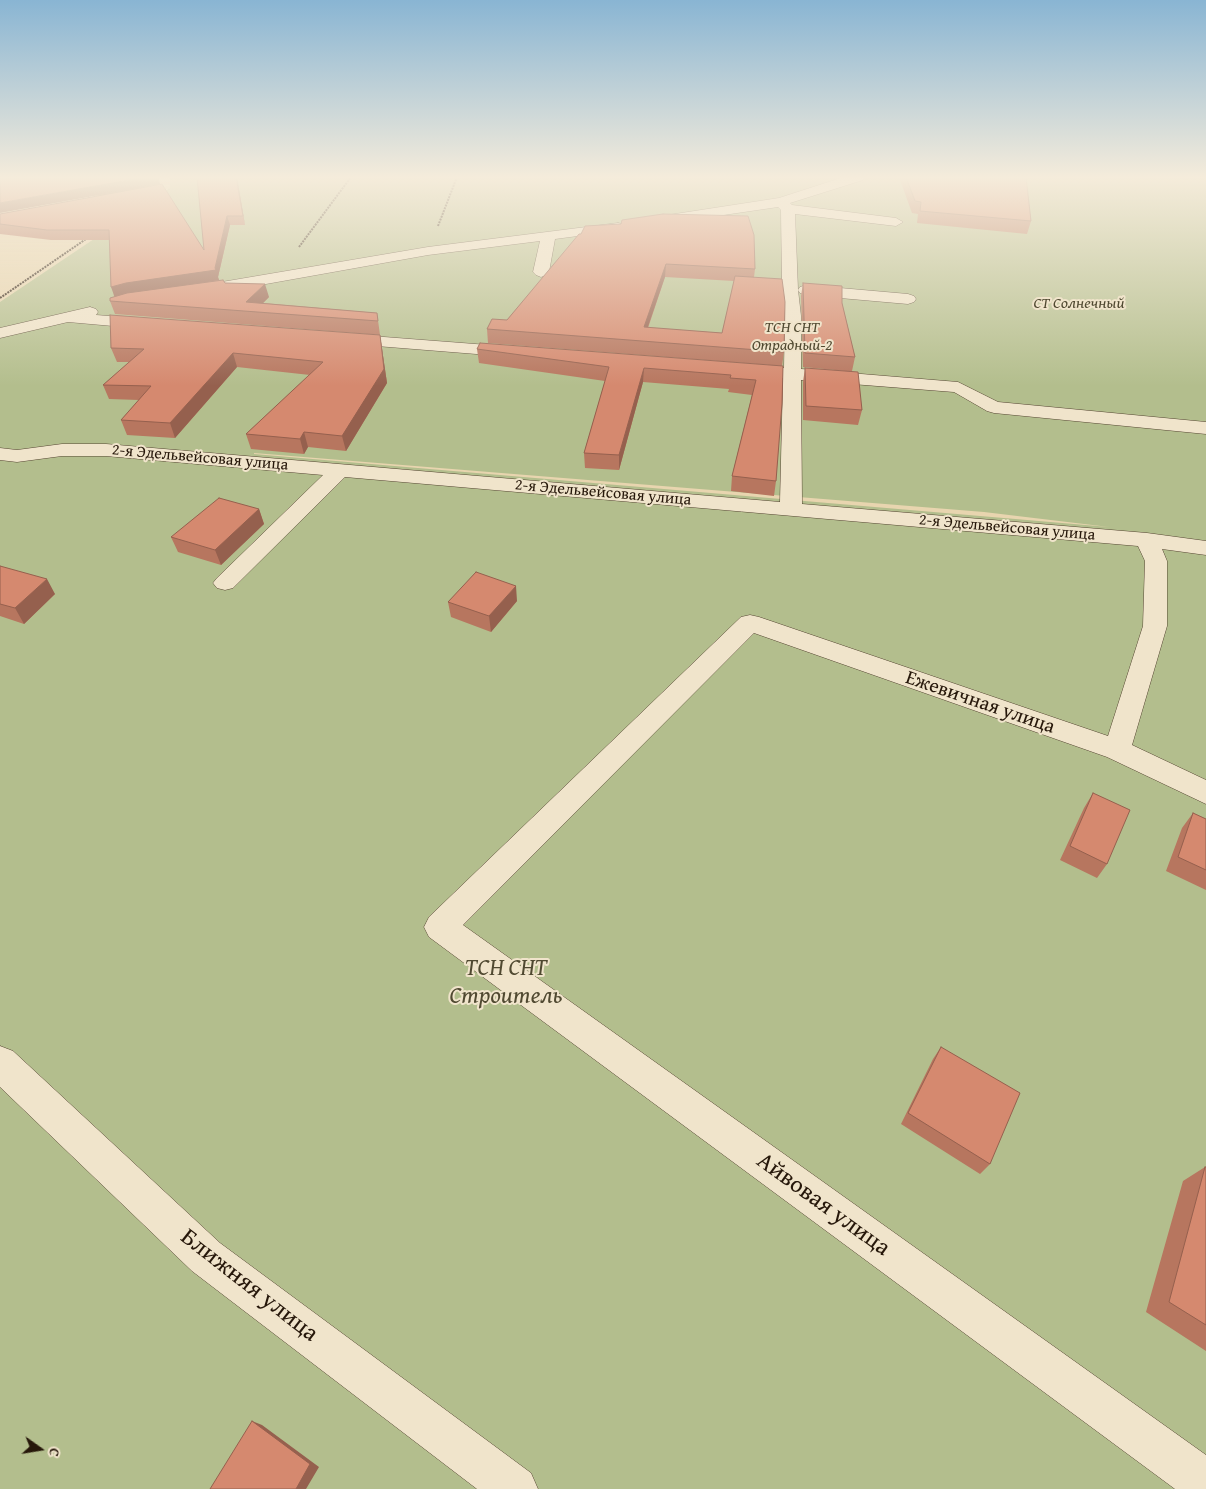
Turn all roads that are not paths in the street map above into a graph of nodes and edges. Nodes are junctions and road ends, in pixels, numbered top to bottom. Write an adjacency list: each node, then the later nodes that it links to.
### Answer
1 (469, 246): 6 (street)
2 (546, 246): 4 (street)
3 (787, 246): 5 (street)
4 (541, 272)
5 (790, 288): 7 (street); 15 (street)
6 (199, 290)
7 (908, 298)
8 (114, 305): 9 (street)
9 (72, 318): 10 (street); 11 (street)
10 (160, 325)
11 (0, 333)
12 (328, 338): 13 (street)
13 (526, 353)
14 (733, 370): 15 (street)
15 (792, 374): 16 (street); 19 (street)
16 (1206, 428)
17 (0, 454): 18 (street, 2-я Эдельвейсовая улица)
18 (340, 470): 19 (street, 2-я Эдельвейсовая улица); 22 (street)
19 (791, 509): 20 (street, 2-я Эдельвейсовая улица)
20 (1147, 540): 21 (street, 2-я Эдельвейсовая улица); 23 (street)
21 (1206, 548)
22 (225, 583)
23 (1117, 750): 24 (street, Ежевичная улица); 25 (street, Ежевичная улица)
24 (1206, 793)
25 (440, 927): 27 (street, Айвовая улица)
26 (0, 1063): 28 (street, Ближняя улица)
27 (1206, 1483)
28 (515, 1489)

